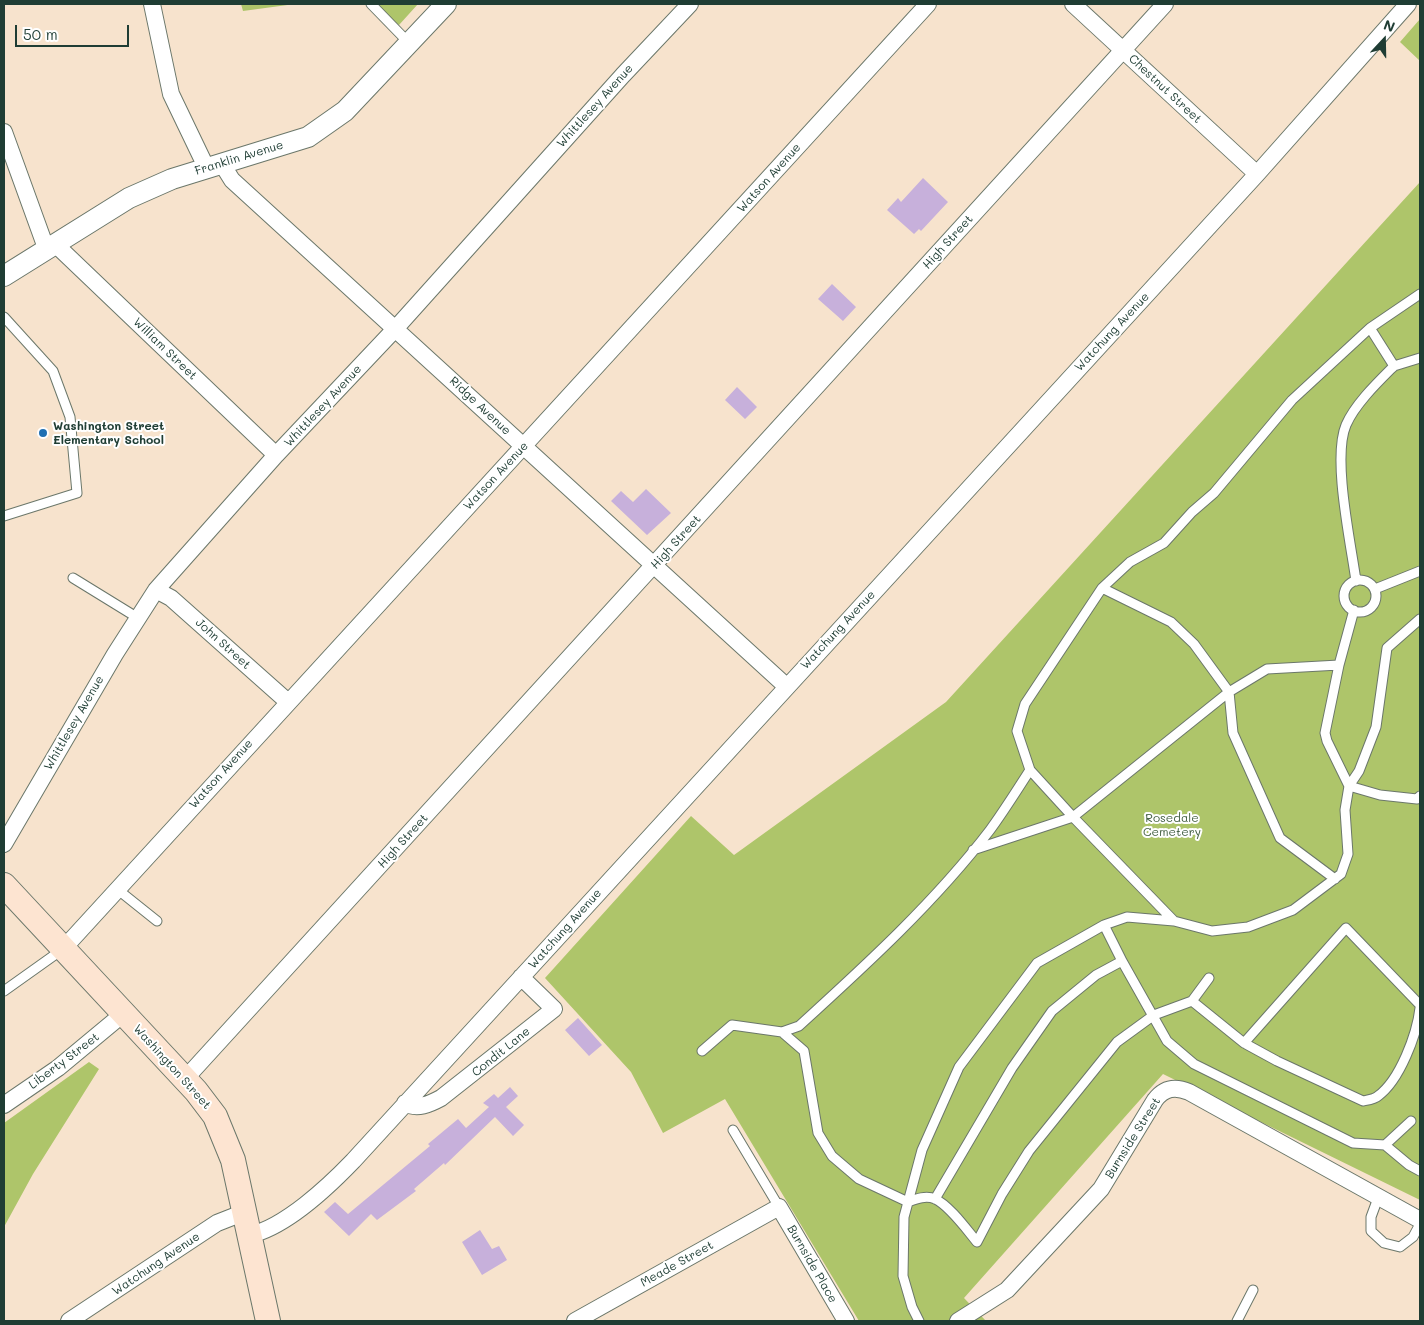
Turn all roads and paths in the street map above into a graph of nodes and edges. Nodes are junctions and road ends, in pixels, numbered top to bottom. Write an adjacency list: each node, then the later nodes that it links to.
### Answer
1 (152, 4): 12 (street, Ridge Avenue)
2 (370, 4): 9 (lane)
3 (446, 4): 9 (street, Franklin Avenue)
4 (690, 4): 18 (street, Whittlesey Avenue)
5 (928, 4): 22 (street, Watson Avenue)
6 (1073, 4): 10 (street, Chestnut Street)
7 (1165, 4): 10 (street, High Street)
8 (1408, 4): 13 (street, Watchung Avenue)
9 (409, 43): 12 (street, Franklin Avenue)
10 (1122, 49): 13 (street, Chestnut Street); 25 (street, High Street)
11 (4, 132): 14 (street, William Street)
12 (214, 166): 14 (street, Franklin Avenue); 18 (street, Ridge Avenue)
13 (1257, 174): 36 (street, Watchung Avenue)
14 (50, 245): 15 (street, Franklin Avenue); 23 (street, William Street)
15 (4, 276)
16 (1420, 294): 19 (lane)
17 (4, 317): 24 (lane)
18 (396, 328): 22 (street, Ridge Avenue); 23 (street, Whittlesey Avenue)
19 (1370, 328): 21 (lane); 29 (lane)
20 (1420, 358): 21 (lane)
21 (1394, 366): 28 (lane)
22 (524, 445): 25 (street, Ridge Avenue); 38 (street, Watson Avenue)
23 (276, 455): 31 (street, Whittlesey Avenue)
24 (4, 516)
25 (654, 567): 36 (street, Ridge Avenue); 63 (street, High Street)
26 (1420, 571): 30 (lane)
27 (73, 578): 33 (lane)
28 (1356, 581): 30 (lane); 32 (lane)
29 (1102, 588): 37 (lane); 39 (lane)
30 (1375, 589): 32 (lane)
31 (156, 590): 33 (street, Whittlesey Avenue); 38 (street, John Street)
32 (1354, 610): 35 (lane)
33 (138, 618): 43 (street, Whittlesey Avenue)
34 (1420, 619): 40 (lane)
35 (1339, 665): 37 (lane); 40 (lane)
36 (786, 686): 53 (street, Watchung Avenue)
37 (1230, 692): 42 (lane); 45 (lane)
38 (288, 702): 47 (street, Watson Avenue)
39 (1030, 770): 42 (lane); 44 (lane)
40 (1348, 786): 41 (lane); 45 (lane)
41 (1420, 796)
42 (1073, 817): 44 (lane); 49 (lane)
43 (4, 844)
44 (973, 850): 60 (lane)
45 (1336, 879): 49 (lane)
46 (4, 885): 51 (main road, Washington Street)
47 (117, 889): 48 (lane); 51 (street, Watson Avenue)
48 (157, 921)
49 (1174, 921): 50 (lane)
50 (1104, 925): 52 (lane); 72 (lane)
51 (63, 949): 55 (lane); 58 (main road, Washington Street)
52 (1122, 961): 59 (lane); 71 (lane)
53 (521, 978): 64 (street, Watchung Avenue); 64 (street, Condit Lane)
54 (1209, 978): 56 (lane)
55 (4, 991)
56 (1192, 1001): 59 (lane); 61 (lane)
57 (1420, 1007): 61 (lane); 61 (lane)
58 (123, 1014): 63 (main road, Washington Street); 65 (street, Liberty Street)
59 (1154, 1015): 68 (lane); 71 (lane)
60 (782, 1032): 62 (lane); 72 (lane)
61 (1244, 1042)
62 (702, 1051)
63 (185, 1079): 74 (main road, Washington Street)
64 (405, 1103): 77 (street, Watchung Avenue)
65 (4, 1105)
66 (1411, 1121): 68 (lane)
67 (733, 1130): 73 (lane)
68 (1385, 1145): 69 (lane)
69 (1420, 1171)
70 (1378, 1198): 75 (street, Burnside Street); 76 (lane); 84 (street, Burnside Street)
71 (935, 1199): 72 (lane)
72 (908, 1202): 83 (lane)
73 (779, 1207): 81 (street, Meade Street); 82 (street, Burnside Place)
74 (245, 1212): 77 (main road, Washington Street); 79 (street, Watchung Avenue)
75 (1420, 1220)
76 (1420, 1224)
77 (250, 1235): 80 (main road, Washington Street)
78 (1252, 1290): 85 (lane)
79 (69, 1321)
80 (268, 1321)
81 (575, 1321)
82 (846, 1321)
83 (919, 1321)
84 (958, 1321)
85 (1237, 1321)

